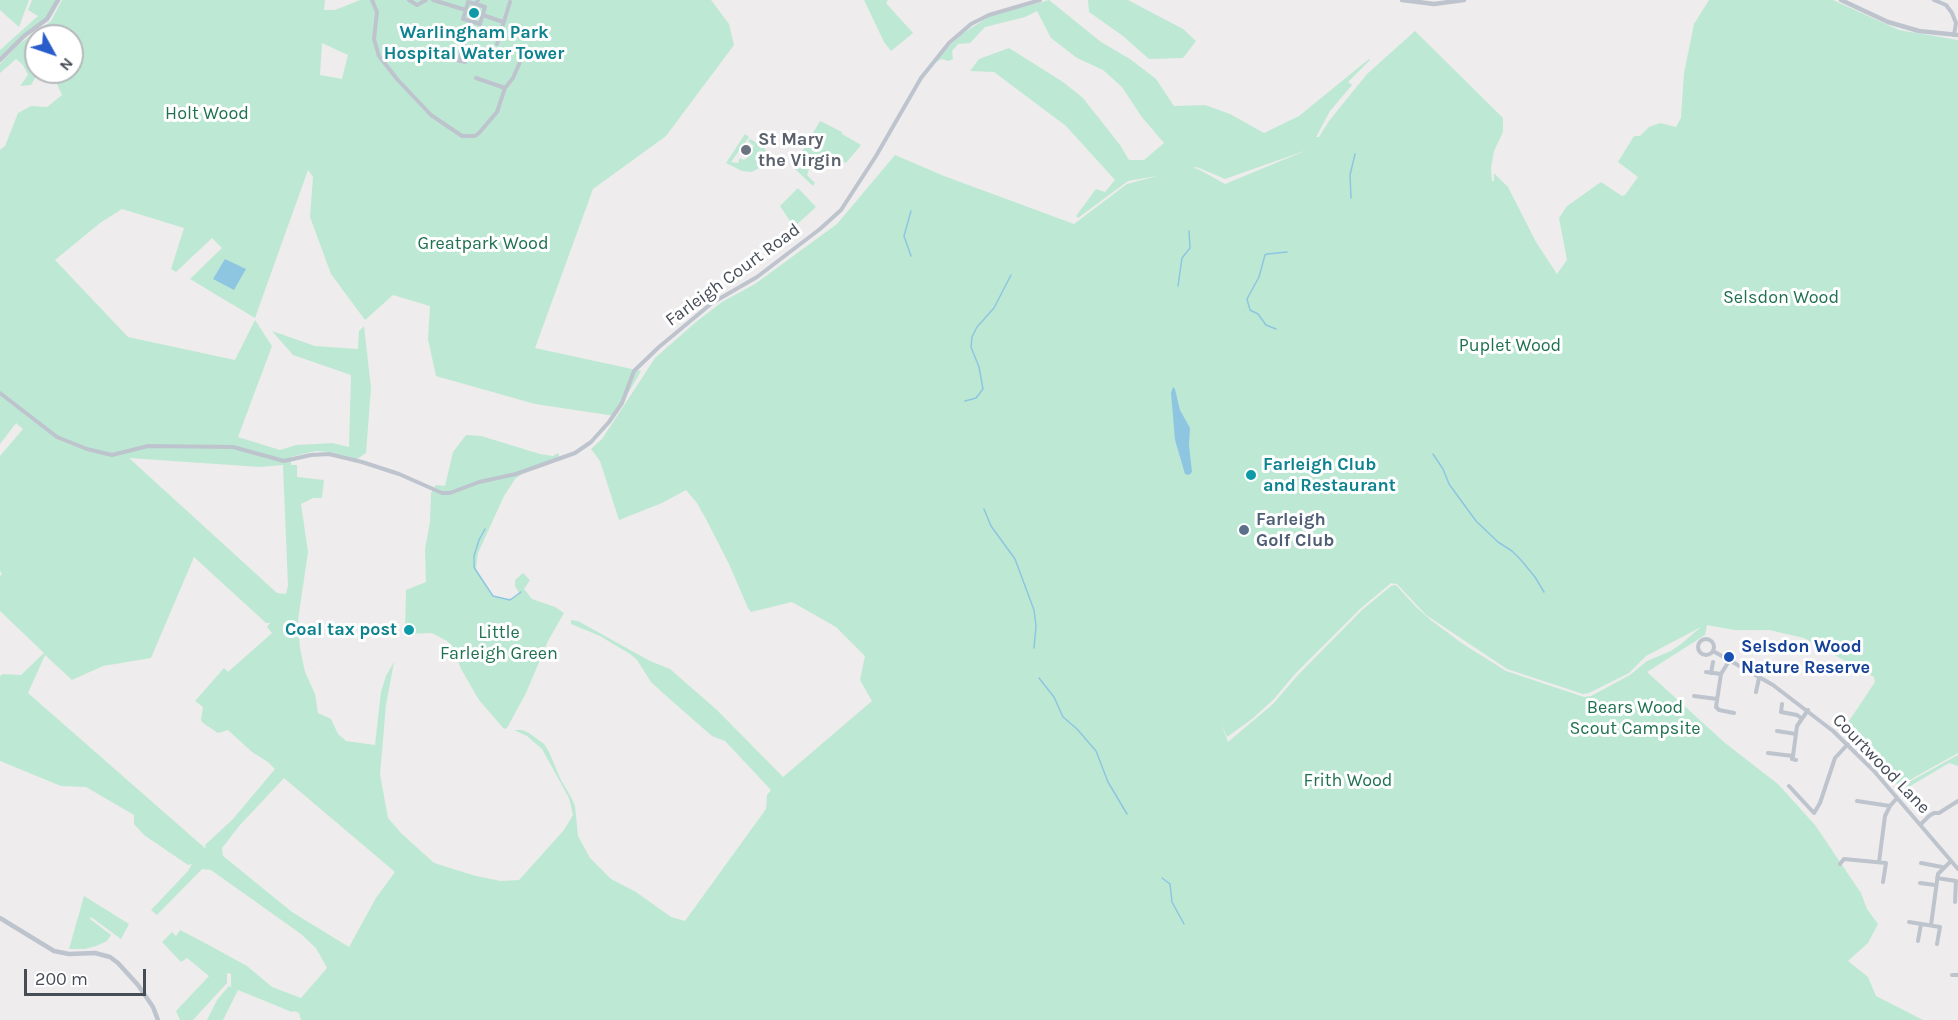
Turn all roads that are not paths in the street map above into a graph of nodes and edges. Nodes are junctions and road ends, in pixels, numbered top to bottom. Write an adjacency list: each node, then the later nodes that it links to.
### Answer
1 (58, 0): 20 (street)
2 (372, 0): 25 (street)
3 (409, 0): 4 (street)
4 (426, 0)
5 (433, 0): 13 (street)
6 (1041, 0): 26 (street, Farleigh Court Road)
7 (1402, 0): 8 (street)
8 (1464, 0)
9 (1841, 0): 17 (street)
10 (1934, 0): 17 (street)
11 (477, 2): 13 (street); 14 (street)
12 (510, 2): 16 (street)
13 (466, 10): 15 (street)
14 (483, 15): 15 (street); 16 (street)
15 (471, 21): 21 (street)
16 (504, 22): 18 (street)
17 (1956, 35)
18 (497, 44)
19 (453, 59): 21 (street)
20 (0, 60)
21 (459, 60): 22 (street)
22 (465, 62)
23 (520, 62): 25 (street)
24 (476, 78): 25 (street)
25 (505, 88)
26 (0, 393)
27 (1713, 651): 27 (street, Courtwood Lane); 28 (street, Courtwood Lane)
28 (1729, 661): 30 (street); 31 (street, Courtwood Lane)
29 (1713, 662): 30 (street)
30 (1721, 674): 34 (street)
31 (1759, 677): 32 (street); 36 (street, Courtwood Lane)
32 (1756, 692)
33 (1694, 696): 34 (street)
34 (1717, 699): 37 (street)
35 (1782, 704): 38 (street)
36 (1808, 710): 38 (street); 41 (street, Courtwood Lane)
37 (1734, 713)
38 (1801, 718): 40 (street)
39 (1777, 730): 40 (street)
40 (1796, 736): 42 (street); 43 (street)
41 (1848, 744): 44 (street); 47 (street, Courtwood Lane)
42 (1802, 746)
43 (1768, 753)
44 (1828, 779): 45 (street); 46 (street)
45 (1834, 785)
46 (1790, 786)
47 (1897, 798): 50 (street); 51 (street, Courtwood Lane)
48 (1857, 801): 50 (street)
49 (1958, 801): 51 (street)
50 (1890, 806): 53 (street)
51 (1921, 824): 52 (street, Courtwood Lane)
52 (1951, 861): 56 (street); 57 (street, Courtwood Lane)
53 (1879, 862): 55 (street); 59 (street)
54 (1921, 863): 56 (street)
55 (1840, 864)
56 (1942, 867): 58 (street)
57 (1958, 869)
58 (1937, 878): 61 (street); 62 (street)
59 (1884, 882)
60 (1920, 883): 61 (street)
61 (1935, 885): 66 (street)
62 (1955, 902)
63 (0, 918): 71 (street)
64 (1909, 922): 65 (street)
65 (1921, 924): 66 (street); 67 (street)
66 (1931, 925): 68 (street)
67 (1918, 941)
68 (1937, 944)
69 (1952, 975): 70 (street)
70 (1958, 975)
71 (158, 1020)

